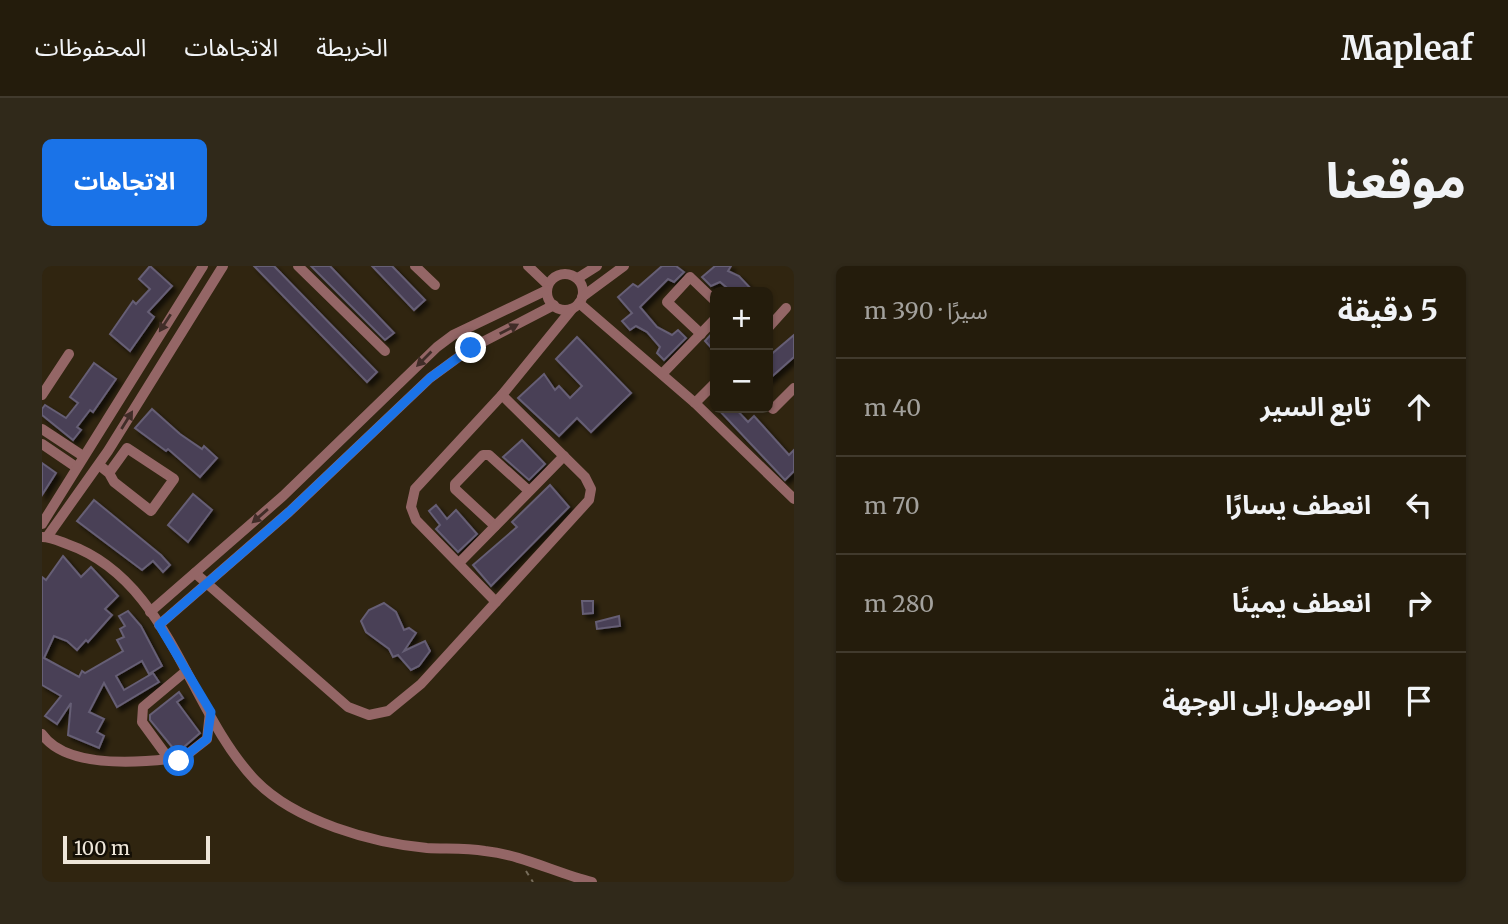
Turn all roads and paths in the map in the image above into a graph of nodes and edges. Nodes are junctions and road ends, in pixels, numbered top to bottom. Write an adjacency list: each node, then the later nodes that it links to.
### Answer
1 (203, 266): 33 (street, one-way to 33)
2 (223, 266): 32 (street, one-way to 2)
3 (299, 266): 21 (street)
4 (415, 266): 12 (street)
5 (528, 266): 13 (street)
6 (548, 266): 11 (street)
7 (597, 266): 10 (street)
8 (624, 266): 15 (street)
9 (692, 271): 14 (street); 20 (street)
10 (574, 273): 11 (street); 15 (street)
11 (558, 275): 13 (street)
12 (435, 285)
13 (548, 287): 16 (street); 45 (street, one-way to 45)
14 (710, 294)
15 (578, 303): 16 (street); 23 (street); 26 (street)
16 (554, 305): 46 (street, one-way to 16)
17 (786, 309): 18 (street)
18 (773, 323)
19 (710, 324): 20 (street)
20 (701, 334): 23 (street)
21 (385, 351)
22 (69, 354): 27 (street)
23 (662, 374): 28 (street)
24 (710, 388): 28 (street)
25 (794, 388): 29 (street)
26 (502, 395): 34 (street); 44 (street)
27 (42, 396)
28 (695, 403): 40 (street)
29 (773, 409)
30 (42, 429): 33 (street)
31 (42, 444): 37 (street)
32 (108, 451): 35 (street); 36 (street)
33 (83, 456): 37 (street)
34 (564, 456): 39 (street); 47 (street)
35 (120, 458): 38 (street); 38 (street)
36 (99, 465): 38 (street); 43 (street)
37 (76, 467): 41 (street)
38 (109, 472)
39 (529, 491): 42 (street); 42 (street)
40 (792, 494)
41 (42, 524)
42 (495, 526): 44 (street)
43 (44, 537): 48 (street)
44 (459, 563): 47 (street)
45 (195, 573): 46 (street); 48 (street)
46 (207, 583): 47 (street); 49 (street)
47 (496, 602)
48 (150, 612): 49 (street)
49 (159, 625): 50 (street)
50 (186, 671): 51 (street); 53 (street)
51 (211, 712): 53 (street); 54 (street)
52 (42, 734): 53 (street)
53 (169, 759)
54 (592, 882)

